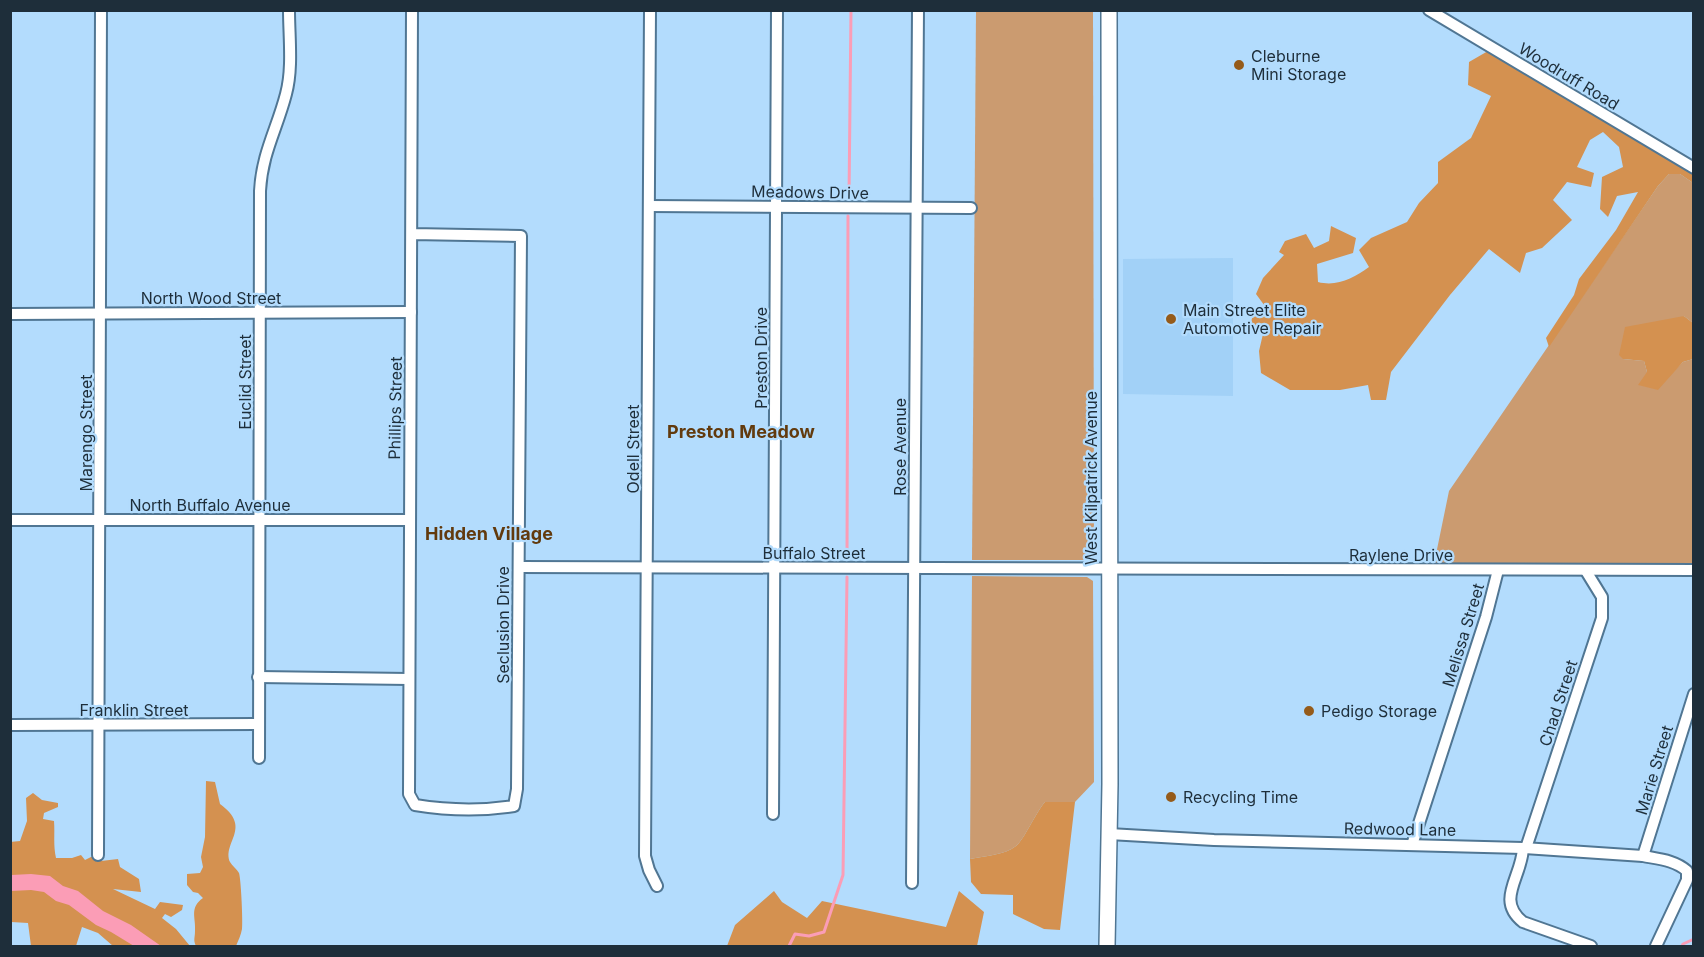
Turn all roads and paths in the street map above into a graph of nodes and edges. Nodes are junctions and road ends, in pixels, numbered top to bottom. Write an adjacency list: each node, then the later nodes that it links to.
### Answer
1 (101, 10): 17 (street, Marengo Street)
2 (289, 10): 18 (street, Euclid Street)
3 (412, 10): 14 (street, Phillips Street)
4 (650, 10): 10 (street, Odell Street)
5 (777, 10): 11 (street, Preston Drive)
6 (918, 10): 12 (street, Rose Avenue)
7 (1109, 10): 27 (main road, West Kilpatrick Avenue)
8 (1429, 10): 9 (street, Woodruff Road)
9 (1694, 168)
10 (649, 206): 11 (street, Meadows Drive); 23 (street, Odell Street)
11 (777, 207): 12 (street, Meadows Drive); 25 (street, Preston Drive)
12 (917, 208): 13 (street, Meadows Drive); 26 (street, Rose Avenue)
13 (971, 208)
14 (412, 234): 15 (street, Phillips Street); 24 (street, Seclusion Drive)
15 (411, 312): 18 (street, North Wood Street); 22 (street, Phillips Street)
16 (10, 314): 17 (street, North Wood Street)
17 (101, 314): 18 (street, North Wood Street); 20 (street, Marengo Street)
18 (260, 314): 21 (street, Euclid Street)
19 (10, 520): 20 (street, North Buffalo Avenue)
20 (101, 520): 21 (street, North Buffalo Avenue); 36 (street, Marengo Street)
21 (260, 520): 22 (street, North Buffalo Avenue); 31 (street, Euclid Street)
22 (409, 520): 32 (street, Phillips Street)
23 (647, 566): 24 (street, Buffalo Street); 25 (street, Buffalo Street); 46 (street, Odell Street)
24 (519, 567): 38 (street, Seclusion Drive)
25 (775, 567): 26 (street, Buffalo Street); 39 (street, Preston Drive)
26 (914, 568): 27 (street, Buffalo Street); 45 (street, Rose Avenue)
27 (1109, 569): 28 (street, Raylene Drive); 40 (main road, West Kilpatrick Avenue)
28 (1498, 570): 30 (street, Raylene Drive); 41 (street, Melissa Street)
29 (1694, 570): 30 (street, Raylene Drive)
30 (1586, 571): 42 (street, Chad Street)
31 (258, 677): 32 (street); 34 (street, Euclid Street)
32 (409, 679): 38 (street, Phillips Street)
33 (1694, 694): 44 (street, Marie Street)
34 (257, 724): 36 (street, Franklin Street); 37 (street, Euclid Street)
35 (10, 725): 36 (street, Franklin Street)
36 (98, 726): 43 (street, Marengo Street)
37 (259, 758)
38 (415, 805)
39 (773, 814)
40 (1109, 834): 41 (street, Redwood Lane); 47 (main road, West Kilpatrick Avenue)
41 (1412, 845): 42 (street, Redwood Lane)
42 (1525, 848): 44 (street, Redwood Lane); 48 (street, Chad Street)
43 (98, 855)
44 (1643, 855): 49 (street, Redwood Lane)
45 (912, 883)
46 (657, 886)
47 (1107, 946)
48 (1591, 946)
49 (1656, 946)

